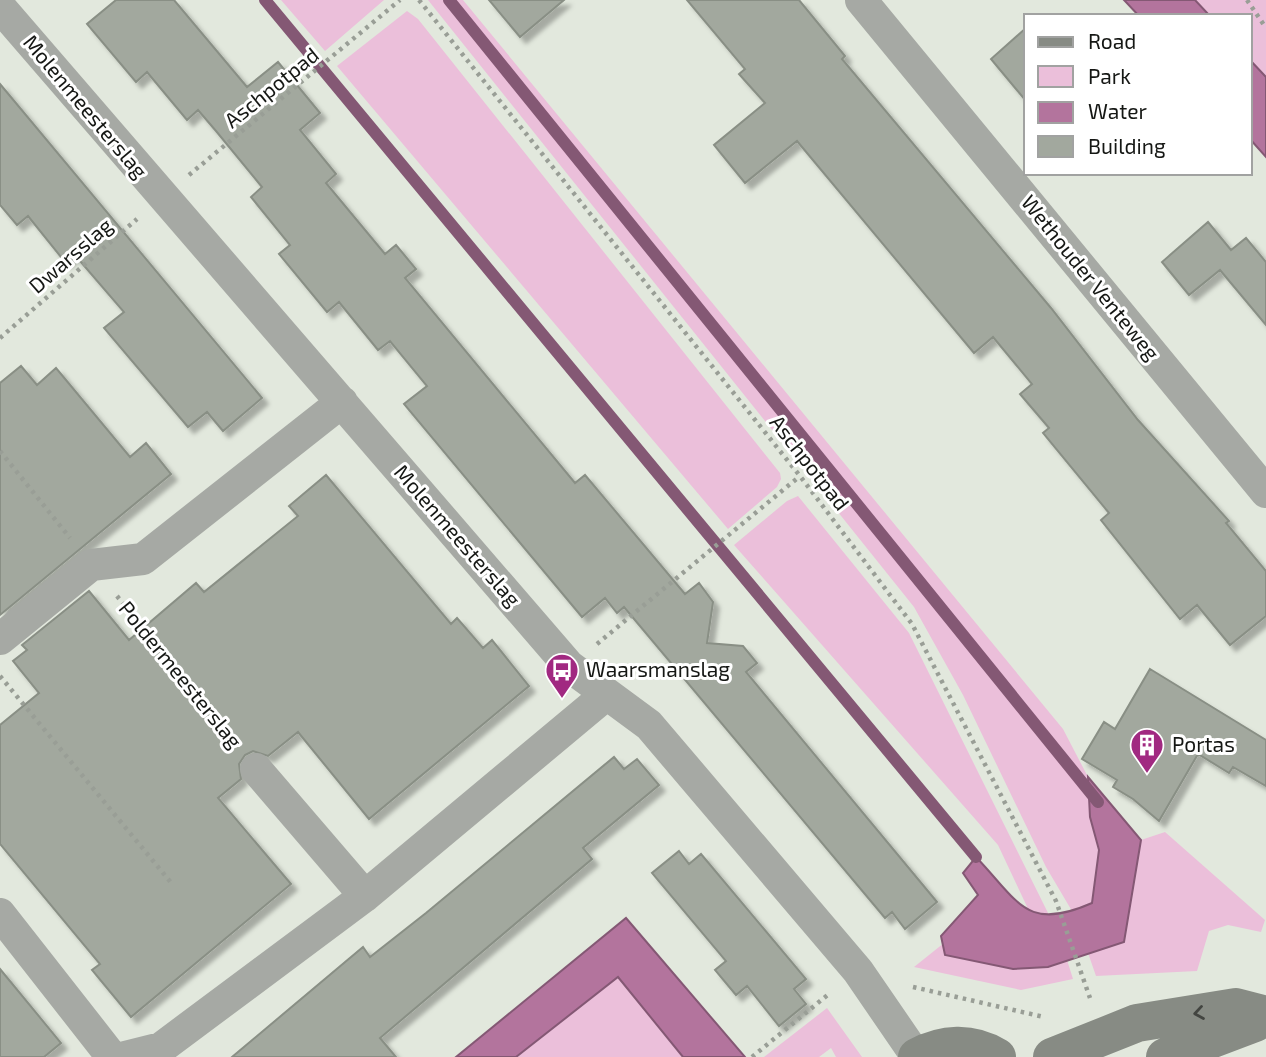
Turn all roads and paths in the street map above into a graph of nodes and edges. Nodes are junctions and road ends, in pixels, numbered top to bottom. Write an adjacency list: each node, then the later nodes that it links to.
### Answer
1 (400, 0): 7 (path, Aschpotpad)
2 (419, 0): 11 (path, Aschpotpad)
3 (861, 0): 12 (street, Wethouder Venteweg)
4 (1247, 0): 6 (path)
5 (0, 7): 7 (street, Molenmeesterslag)
6 (1266, 28)
7 (162, 197): 8 (path, Dwarsslag); 9 (street, Molenmeesterslag)
8 (0, 338)
9 (342, 402): 13 (street); 15 (street, Molenmeesterslag)
10 (0, 451): 13 (path, Poldermeesterslag)
11 (800, 476): 15 (path); 24 (path, Aschpotpad)
12 (1266, 492)
13 (91, 565): 14 (street); 18 (path, Poldermeesterslag)
14 (0, 639)
15 (569, 666): 17 (street, Molenmeesterslag)
16 (0, 676): 19 (path)
17 (607, 694): 20 (street); 22 (street, Molenmeesterslag)
18 (256, 769): 20 (street, Poldermeesterslag)
19 (173, 885)
20 (365, 897): 28 (street)
21 (0, 914): 27 (street)
22 (858, 971): 29 (path); 30 (street, Molenmeesterslag)
23 (926, 991): 26 (path)
24 (1090, 998)
25 (1266, 1016): 32 (main road, one-way to 32); 33 (main road)
26 (1048, 1018)
27 (112, 1057)
28 (125, 1057)
29 (752, 1057)
30 (917, 1057): 31 (main road)
31 (997, 1057)
32 (1052, 1057)
33 (1165, 1057)

